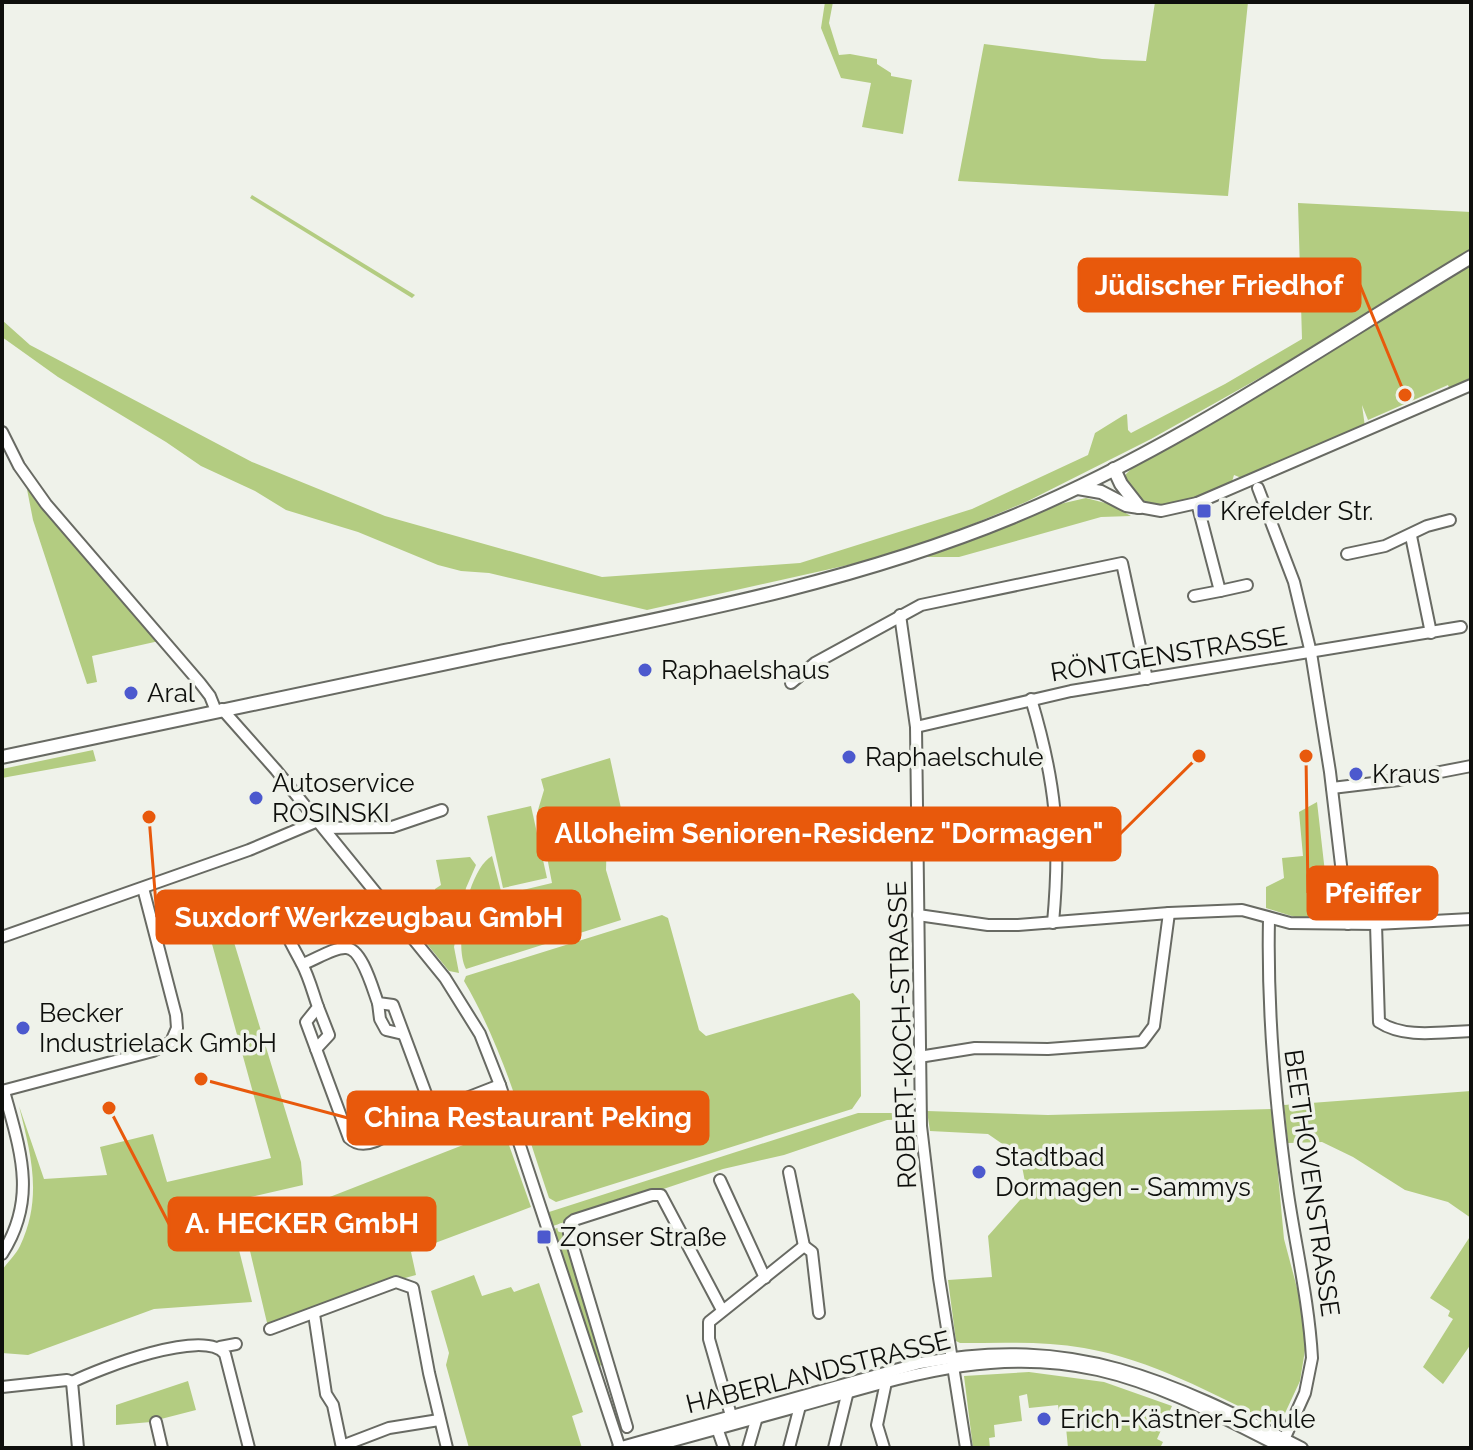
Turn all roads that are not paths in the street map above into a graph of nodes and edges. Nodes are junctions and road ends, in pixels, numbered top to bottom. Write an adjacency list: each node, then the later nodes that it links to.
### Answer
1 (1471, 257): 4 (main road)
2 (1471, 385): 8 (street)
3 (2, 432): 23 (street)
4 (1110, 471): 5 (main road); 7 (main road); 9 (main road)
5 (1077, 488): 7 (main road); 23 (main road)
6 (1258, 488): 19 (street)
7 (1117, 498): 9 (main road)
8 (1197, 503): 9 (street); 14 (street)
9 (1139, 507)
10 (1450, 520): 11 (street)
11 (1411, 536): 12 (street); 18 (street)
12 (1347, 554)
13 (1247, 585): 14 (street)
14 (1220, 591): 15 (street)
15 (1194, 596)
16 (900, 615): 20 (street); 21 (street); 24 (street, ROBERT-KOCH-STRASSE)
17 (1461, 627): 18 (street, RÖNTGENSTRASSE)
18 (1431, 633): 19 (street, RÖNTGENSTRASSE)
19 (1311, 653): 20 (street, RÖNTGENSTRASSE); 27 (street)
20 (1147, 679): 22 (street, RÖNTGENSTRASSE)
21 (791, 683)
22 (1031, 699): 24 (street, RÖNTGENSTRASSE); 36 (street)
23 (219, 710): 25 (main road); 29 (street)
24 (916, 727): 33 (street, ROBERT-KOCH-STRASSE)
25 (2, 757)
26 (1471, 766): 27 (street)
27 (1332, 788): 37 (street)
28 (442, 810): 29 (street)
29 (321, 825): 30 (street); 45 (street)
30 (143, 888): 39 (street); 46 (street)
31 (277, 898): 40 (street)
32 (1169, 913): 34 (street); 36 (street); 44 (street)
33 (918, 915): 36 (street); 44 (street, ROBERT-KOCH-STRASSE)
34 (1269, 919): 37 (street); 73 (street, BEETHOVENSTRASSE)
35 (1471, 919): 38 (street)
36 (1053, 923)
37 (1348, 924): 38 (street)
38 (1376, 924): 42 (street)
39 (2, 937)
40 (303, 964): 41 (street); 47 (street)
41 (318, 1007): 43 (street); 43 (street)
42 (1471, 1031)
43 (316, 1049): 47 (street)
44 (919, 1057): 59 (street, ROBERT-KOCH-STRASSE)
45 (500, 1085): 47 (street); 61 (street)
46 (3, 1091): 51 (street)
47 (432, 1110)
48 (789, 1172): 50 (street)
49 (720, 1180): 52 (street)
50 (804, 1246): 52 (street); 54 (street)
51 (2, 1254)
52 (765, 1278): 53 (street)
53 (722, 1310): 60 (street); 69 (street)
54 (819, 1313)
55 (314, 1314): 56 (street); 68 (street); 74 (street)
56 (270, 1329)
57 (236, 1344): 58 (street)
58 (220, 1347): 62 (street); 77 (street)
59 (952, 1362): 63 (street, HABERLANDSTRASSE); 69 (street, HABERLANDSTRASSE); 73 (street, HABERLANDSTRASSE); 86 (street, ROBERT-KOCH-STRASSE)
60 (609, 1367): 61 (street); 71 (street)
61 (595, 1371): 79 (street)
62 (72, 1382): 64 (street); 75 (street)
63 (886, 1382): 65 (street, HABERLANDSTRASSE); 85 (street)
64 (2, 1387)
65 (848, 1391): 66 (street, HABERLANDSTRASSE); 84 (street, HABERLANDSTRASSE)
66 (800, 1406): 67 (street, HABERLANDSTRASSE); 83 (street, HABERLANDSTRASSE)
67 (757, 1417): 69 (street, HABERLANDSTRASSE); 82 (street, HABERLANDSTRASSE)
68 (439, 1420): 74 (street); 78 (street)
69 (732, 1420): 72 (street, HABERLANDSTRASSE); 79 (street, HABERLANDSTRASSE)
70 (156, 1422): 76 (street)
71 (627, 1427)
72 (717, 1428): 80 (street, HABERLANDSTRASSE); 81 (street)
73 (1282, 1445): 87 (street, HABERLANDSTRASSE)
74 (342, 1447)
75 (78, 1448)
76 (162, 1448)
77 (249, 1448)
78 (447, 1448)
79 (619, 1448)
80 (647, 1448)
81 (724, 1448)
82 (748, 1448)
83 (789, 1448)
84 (834, 1448)
85 (884, 1448)
86 (966, 1448)
87 (1302, 1448)

